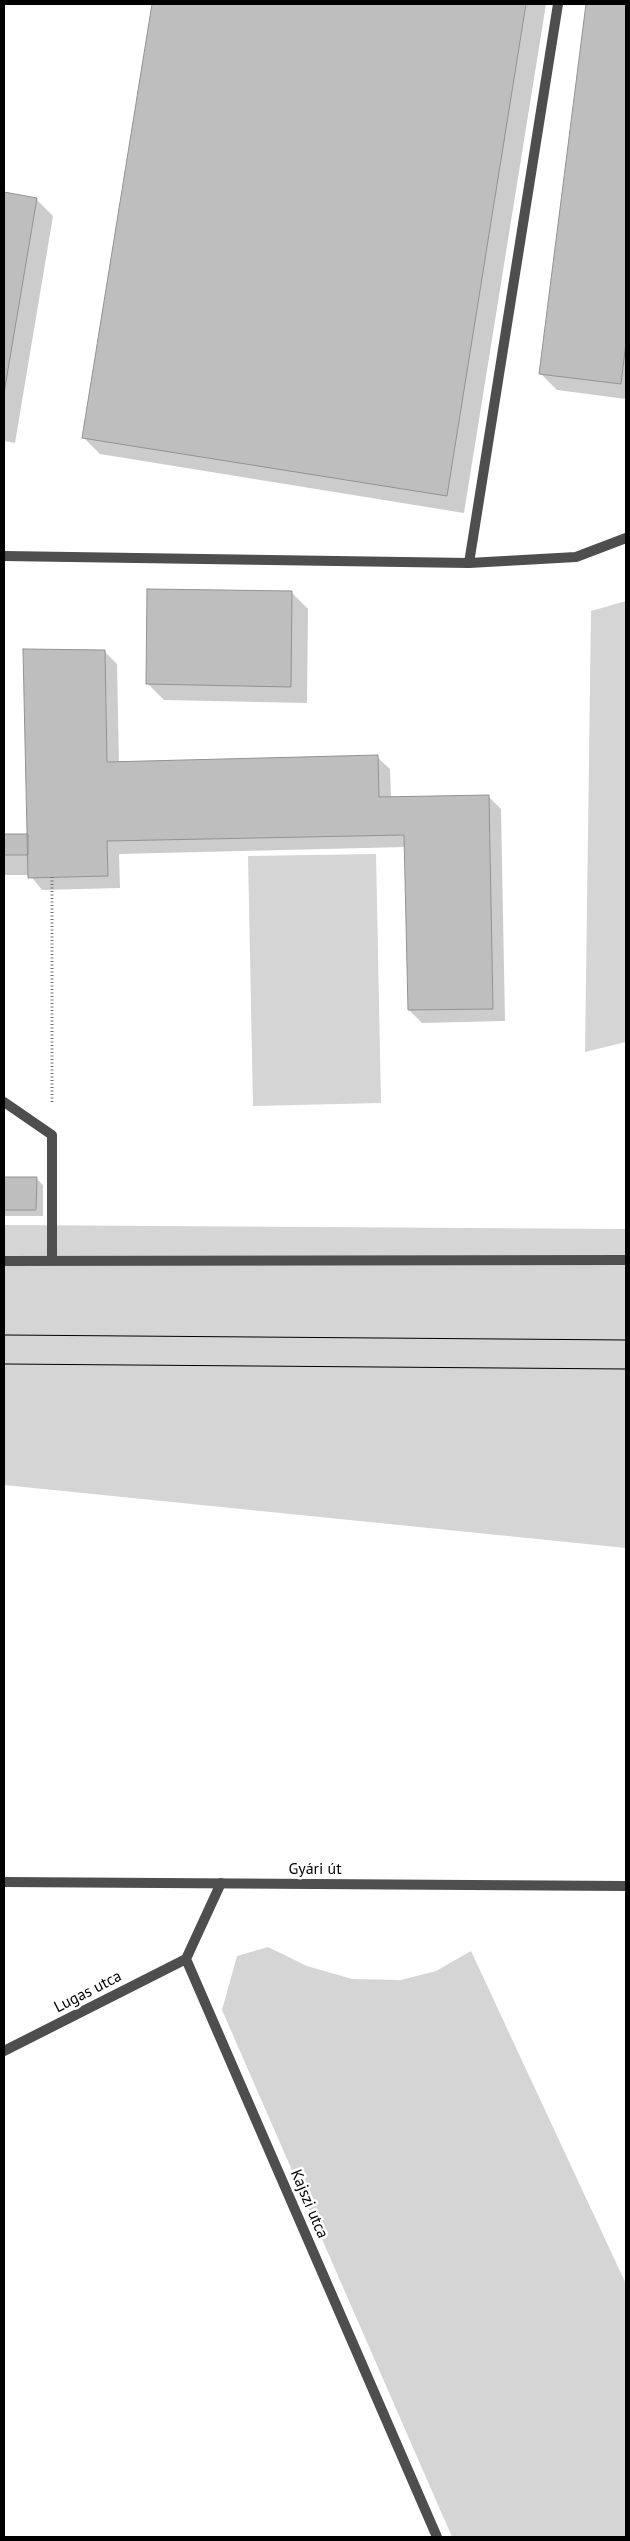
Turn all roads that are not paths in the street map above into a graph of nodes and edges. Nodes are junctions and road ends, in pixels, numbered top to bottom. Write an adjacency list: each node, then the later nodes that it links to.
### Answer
1 (558, 4): 4 (street)
2 (626, 538): 4 (street)
3 (4, 556): 4 (street)
4 (469, 563)
5 (4, 1102): 8 (street)
6 (626, 1260): 8 (street)
7 (4, 1261): 8 (street)
8 (52, 1261)
9 (4, 1882): 10 (street, Gyári út)
10 (221, 1883): 11 (street, Gyári út); 12 (street)
11 (626, 1886)
12 (186, 1959): 13 (street, Lugas utca); 14 (street, Kajszi utca)
13 (4, 2051)
14 (436, 2537)

